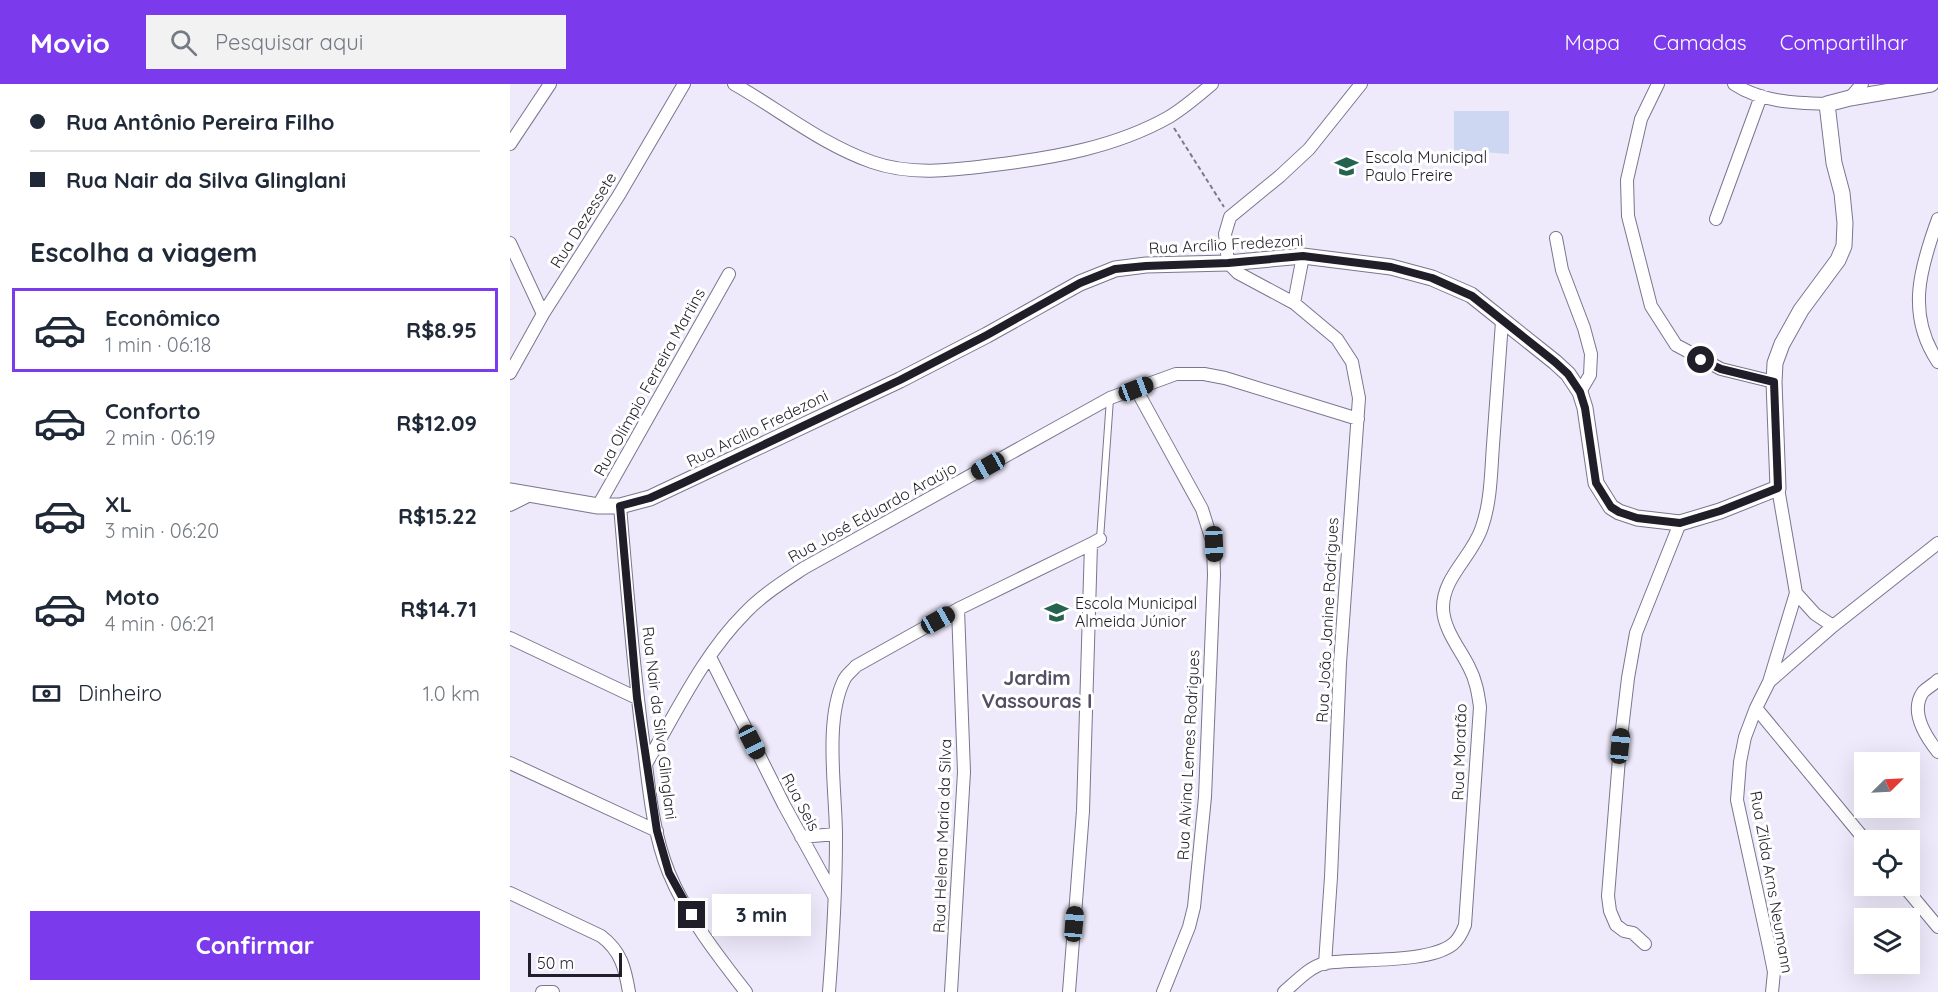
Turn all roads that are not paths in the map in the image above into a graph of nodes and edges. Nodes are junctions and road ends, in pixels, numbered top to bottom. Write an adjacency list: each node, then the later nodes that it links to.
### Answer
1 (550, 84): 13 (street)
2 (684, 84): 22 (street, Rua Dezessete)
3 (734, 84): 4 (street)
4 (1212, 84)
5 (1361, 84): 19 (street)
6 (1658, 84): 26 (street)
7 (1734, 84): 10 (street)
8 (1862, 84): 11 (street)
9 (1931, 84): 11 (street)
10 (1761, 96): 12 (street); 14 (street)
11 (1850, 98): 12 (street)
12 (1827, 104): 26 (street)
13 (510, 144)
14 (1716, 219)
15 (1938, 219): 24 (street)
16 (1556, 238): 28 (street)
17 (510, 243): 22 (street)
18 (1303, 256): 19 (street, Rua Arcílio Fredezoni); 21 (street); 23 (street, Rua Arcílio Fredezoni)
19 (1228, 263): 21 (street, Rua João Janine Rodrigues); 36 (street, Rua Arcílio Fredezoni)
20 (729, 274): 35 (street, Rua Olímpio Ferreira Martins)
21 (1294, 303): 30 (street, Rua João Janine Rodrigues)
22 (543, 314): 25 (street, Rua Dezessete)
23 (1502, 322): 28 (street, Rua Arcílio Fredezoni); 61 (street, Rua Moratão)
24 (1938, 362)
25 (510, 373)
26 (1774, 382): 31 (street)
27 (1136, 389): 29 (street, Rua José Eduardo Araújo); 30 (street, Rua José Eduardo Araújo); 69 (street, Rua Alvina Lemes Rodrigues)
28 (1580, 392): 37 (street, Rua Arcílio Fredezoni)
29 (1110, 398): 38 (lane); 44 (street, Rua José Eduardo Araújo)
30 (1358, 419): 61 (street, Rua João Janine Rodrigues)
31 (1778, 488): 37 (street, Rua Arcílio Fredezoni); 40 (street)
32 (510, 491): 33 (street, Rua Arcílio Fredezoni)
33 (530, 495): 34 (street); 35 (street, Rua Arcílio Fredezoni)
34 (510, 505)
35 (598, 506): 36 (street, Rua Arcílio Fredezoni)
36 (620, 506): 47 (street, Rua Nair da Silva Glinglani)
37 (1680, 523): 60 (street)
38 (1095, 542): 41 (street); 68 (street)
39 (1938, 543): 42 (street)
40 (1796, 593): 42 (street); 46 (street)
41 (958, 609): 54 (street); 67 (street, Rua Helena Maria da Silva)
42 (1833, 626): 46 (street)
43 (510, 638): 47 (street)
44 (710, 657): 51 (street, Rua José Eduardo Araújo); 55 (street, Rua Seis)
45 (1938, 680): 49 (street)
46 (1769, 682): 48 (street, Rua Zilda Arns Neumann)
47 (637, 698): 51 (street, Rua Nair da Silva Glinglani)
48 (1756, 708): 52 (street); 71 (street, Rua Zilda Arns Neumann)
49 (1938, 752)
50 (510, 763): 53 (street)
51 (646, 764): 53 (street, Rua Nair da Silva Glinglani)
52 (1857, 830)
53 (657, 831): 65 (street, Rua Nair da Silva Glinglani)
54 (836, 834): 55 (street); 58 (street)
55 (801, 837): 58 (street, Rua Seis)
56 (510, 893): 64 (street)
57 (1912, 896): 59 (street)
58 (835, 897): 66 (street)
59 (1938, 927)
60 (1646, 944)
61 (1325, 964): 70 (street, Rua Moratão)
62 (542, 992): 63 (street)
63 (553, 992)
64 (629, 992)
65 (746, 992)
66 (829, 992)
67 (951, 992)
68 (1069, 992)
69 (1162, 992)
70 (1284, 992)
71 (1773, 992)

